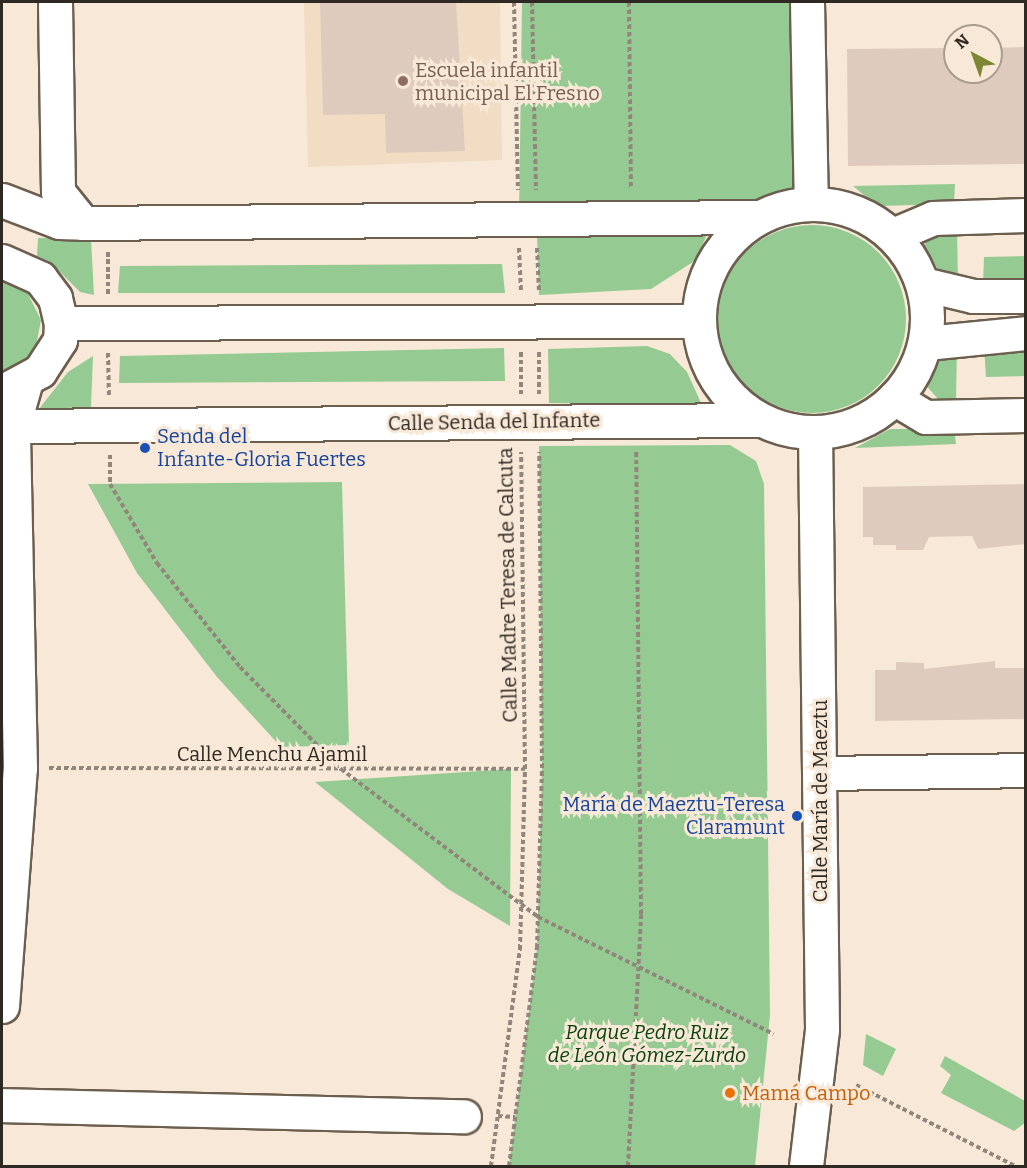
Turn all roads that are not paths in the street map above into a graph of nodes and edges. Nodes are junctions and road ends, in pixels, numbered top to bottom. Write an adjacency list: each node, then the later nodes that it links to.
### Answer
1 (55, 2): 7 (street)
2 (807, 2): 4 (street)
3 (2, 200): 7 (street)
4 (811, 204): 6 (street); 8 (street)
5 (1026, 215): 8 (street)
6 (759, 217): 7 (street); 12 (street)
7 (85, 218)
8 (893, 236): 10 (street)
9 (2, 261): 13 (street)
10 (923, 284): 11 (street); 15 (street)
11 (1026, 296)
12 (698, 321): 13 (street); 19 (street)
13 (61, 323): 16 (street)
14 (1026, 333): 15 (street)
15 (926, 343): 17 (street)
16 (13, 388): 20 (street)
17 (894, 398): 18 (street); 21 (street)
18 (1026, 415)
19 (758, 420): 20 (street, Calle Senda del Infante); 21 (street, Calle Senda del Infante)
20 (13, 426): 24 (street)
21 (815, 434): 23 (street, Calle María de Maeztu)
22 (1026, 770): 23 (street)
23 (821, 773): 27 (street, Calle María de Maeztu)
24 (2, 1006)
25 (2, 1105): 26 (street)
26 (464, 1116)
27 (806, 1167)

